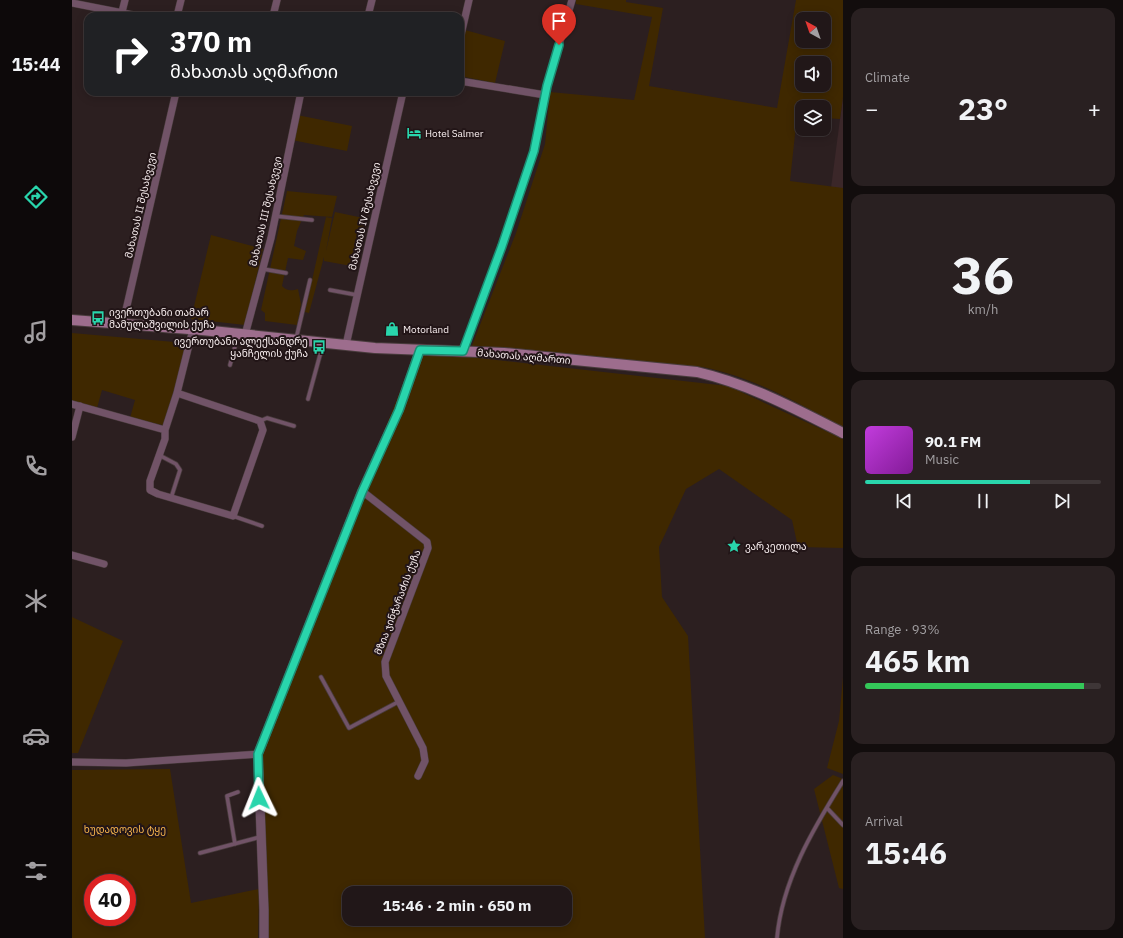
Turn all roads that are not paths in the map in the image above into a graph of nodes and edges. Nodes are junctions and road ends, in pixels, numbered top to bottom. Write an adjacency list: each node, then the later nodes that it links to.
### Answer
1 (125, 0): 8 (street)
2 (181, 0): 9 (street)
3 (277, 0): 10 (street)
4 (372, 0): 11 (street)
5 (469, 0): 12 (street)
6 (572, 0): 14 (street)
7 (72, 3): 8 (street)
8 (122, 12)
9 (178, 12)
10 (274, 12)
11 (369, 12)
12 (464, 22)
13 (464, 82): 14 (street)
14 (545, 95): 33 (street)
15 (175, 96): 26 (street, მახათას II შესახვევი)
16 (300, 96): 18 (street, მახათას III შესახვევი)
17 (403, 96): 24 (street, მახათას IV შესახვევი)
18 (274, 218): 19 (lane); 20 (street, მახათას III შესახვევი)
19 (312, 220)
20 (262, 269): 21 (lane); 28 (street, მახათას III შესახვევი)
21 (286, 273)
22 (310, 280): 29 (lane)
23 (330, 290): 24 (lane)
24 (357, 295): 31 (street, მახათას IV შესახვევი)
25 (72, 320): 26 (main road, მახათას აღმართი)
26 (123, 323): 27 (main road, მახათას აღმართი)
27 (194, 329): 28 (main road, მახათას აღმართი); 35 (street)
28 (242, 334): 29 (main road, მახათას აღმართი); 34 (lane)
29 (296, 340): 30 (main road, მახათას აღმართი)
30 (323, 343): 31 (main road, მახათას აღმართი); 36 (lane)
31 (346, 345): 32 (main road, მახათას აღმართი)
32 (420, 350): 33 (main road, მახათას აღმართი); 45 (street)
33 (463, 351): 42 (main road, მახათას აღმართი)
34 (230, 365)
35 (177, 393): 39 (street); 41 (street)
36 (308, 399)
37 (72, 404): 38 (street)
38 (80, 406): 41 (street); 43 (street)
39 (260, 421): 40 (lane); 47 (street)
40 (294, 426)
41 (165, 430): 44 (street)
42 (843, 434)
43 (72, 437)
44 (159, 455): 46 (lane); 46 (street)
45 (362, 492): 52 (street, მზია ჯინჭარაძის ქუჩა); 53 (street)
46 (171, 498): 47 (street)
47 (233, 516): 48 (lane)
48 (262, 526)
49 (72, 555): 50 (street)
50 (104, 564)
51 (321, 677): 52 (lane)
52 (398, 702): 55 (street, მზია ჯინჭარაძის ქუჩა)
53 (258, 754): 54 (street); 60 (street)
54 (72, 762)
55 (418, 776)
56 (843, 781): 58 (lane)
57 (238, 792): 61 (lane)
58 (827, 808): 59 (lane); 64 (lane)
59 (843, 825)
60 (261, 837): 61 (lane); 63 (street)
61 (235, 844): 62 (lane)
62 (200, 853)
63 (264, 938)
64 (777, 938)

